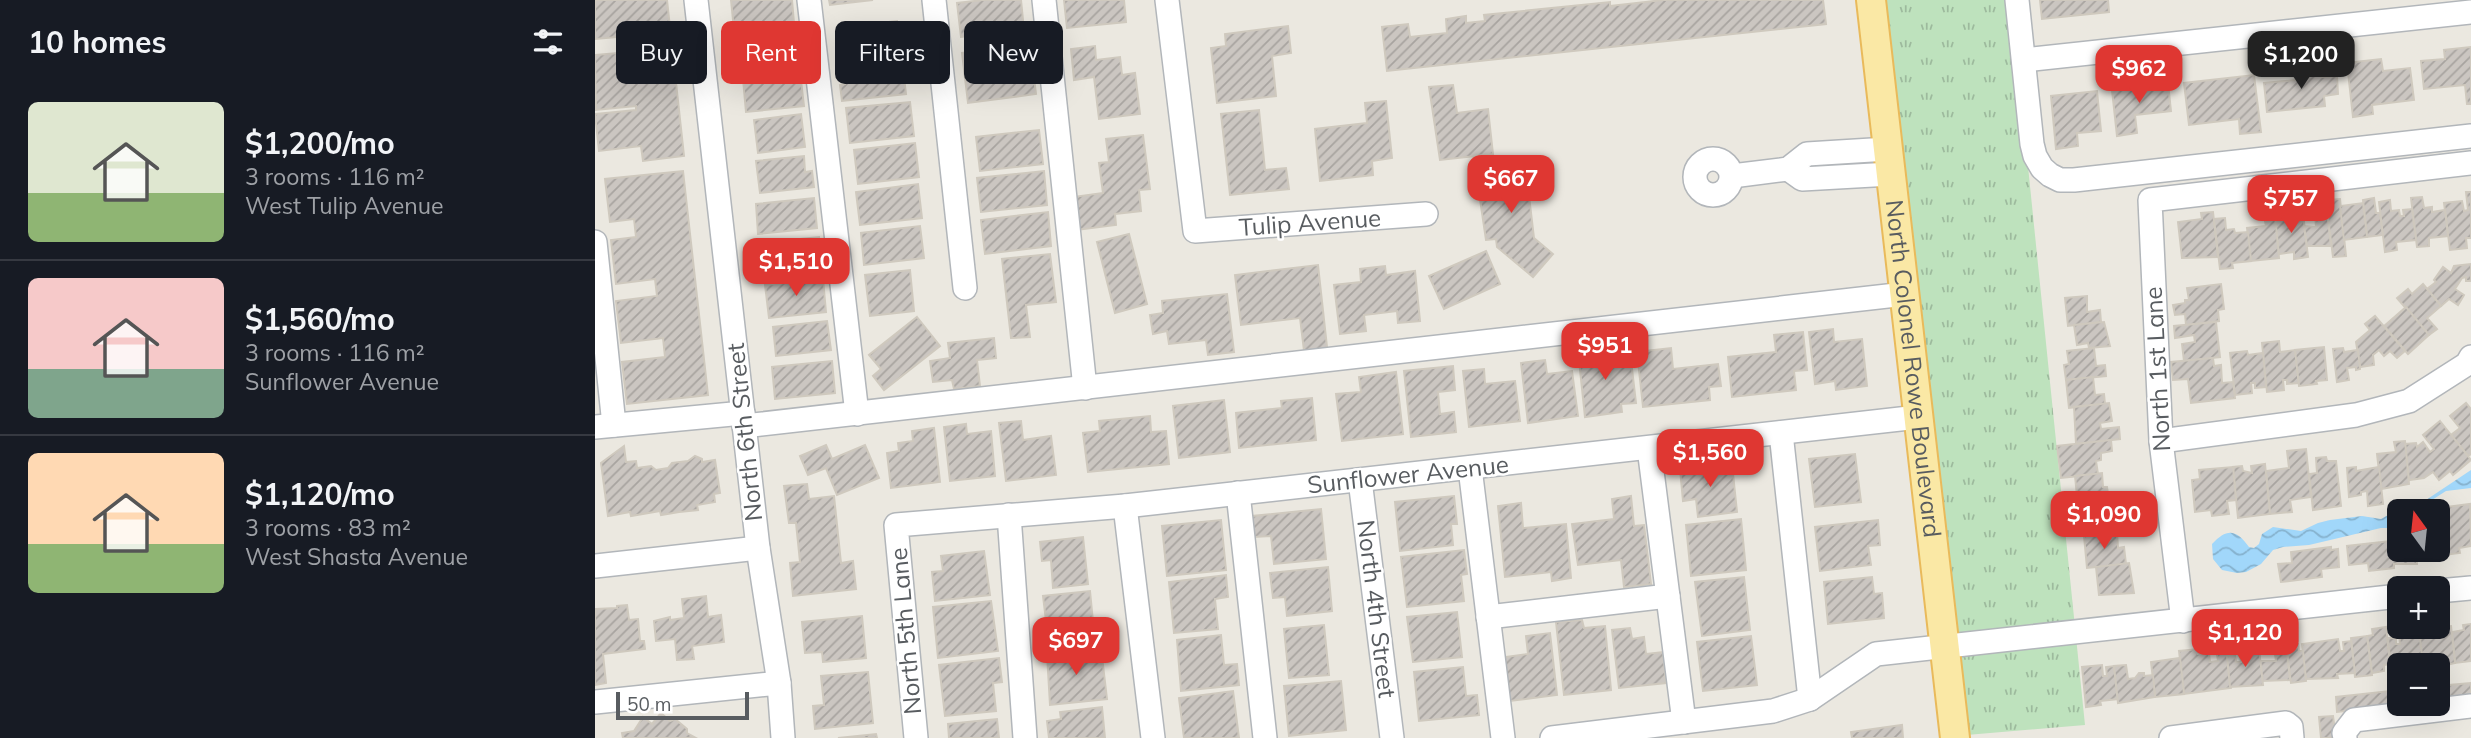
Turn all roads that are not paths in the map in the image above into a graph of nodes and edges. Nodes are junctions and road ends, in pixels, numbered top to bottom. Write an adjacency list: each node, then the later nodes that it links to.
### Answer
1 (696, 0): 22 (street, North 6th Street)
2 (809, 0): 20 (street)
3 (934, 0): 16 (street)
4 (1044, 0): 19 (street)
5 (1167, 0): 14 (street, Tulip Avenue)
6 (1871, 0): 11 (main road, North Colonel Rowe Boulevard)
7 (2017, 0): 9 (street)
8 (2471, 12): 9 (street)
9 (2024, 60): 10 (street)
10 (2471, 136)
11 (1890, 161): 13 (street); 17 (main road, North Colonel Rowe Boulevard)
12 (2471, 163): 25 (street, North 1st Lane)
13 (1732, 176)
14 (1426, 214)
15 (595, 242): 23 (street)
16 (965, 288)
17 (1905, 294): 19 (street); 21 (main road, North Colonel Rowe Boulevard)
18 (2471, 357): 25 (street)
19 (1085, 388): 20 (street)
20 (857, 414): 22 (street)
21 (1918, 417): 24 (street, Sunflower Avenue); 41 (main road, North Colonel Rowe Boulevard)
22 (744, 419): 23 (street); 33 (street, North 6th Street)
23 (605, 426)
24 (1781, 433): 26 (street, Sunflower Avenue); 43 (street)
25 (2161, 442): 40 (street, North 1st Lane)
26 (1649, 448): 27 (street, Sunflower Avenue); 37 (street)
27 (1471, 468): 28 (street, Sunflower Avenue); 39 (street)
28 (1360, 480): 29 (street, Sunflower Avenue); 52 (street, North 4th Street)
29 (1238, 493): 30 (street, Sunflower Avenue); 51 (street)
30 (1125, 506): 31 (street, Sunflower Avenue); 50 (street)
31 (1009, 515): 32 (street, Sunflower Avenue); 49 (street)
32 (896, 525): 48 (street, North 5th Lane)
33 (758, 548): 34 (street); 42 (street, North 6th Street)
34 (595, 566)
35 (2471, 587): 36 (street)
36 (2450, 590)
37 (1668, 596): 39 (street); 46 (street)
38 (2387, 597): 40 (street)
39 (1488, 617): 53 (street)
40 (2183, 621): 41 (street)
41 (1945, 647): 43 (street); 55 (main road, North Colonel Rowe Boulevard)
42 (779, 683): 44 (street); 47 (street, North 6th Street)
43 (1810, 699): 46 (street)
44 (595, 702)
45 (2471, 706): 58 (street)
46 (1684, 722): 54 (street)
47 (783, 738)
48 (916, 738)
49 (1024, 738)
50 (1153, 738)
51 (1265, 738)
52 (1392, 738)
53 (1503, 738)
54 (1552, 738)
55 (1955, 738)
56 (2171, 738): 57 (street)
57 (2292, 738)
58 (2345, 738)

